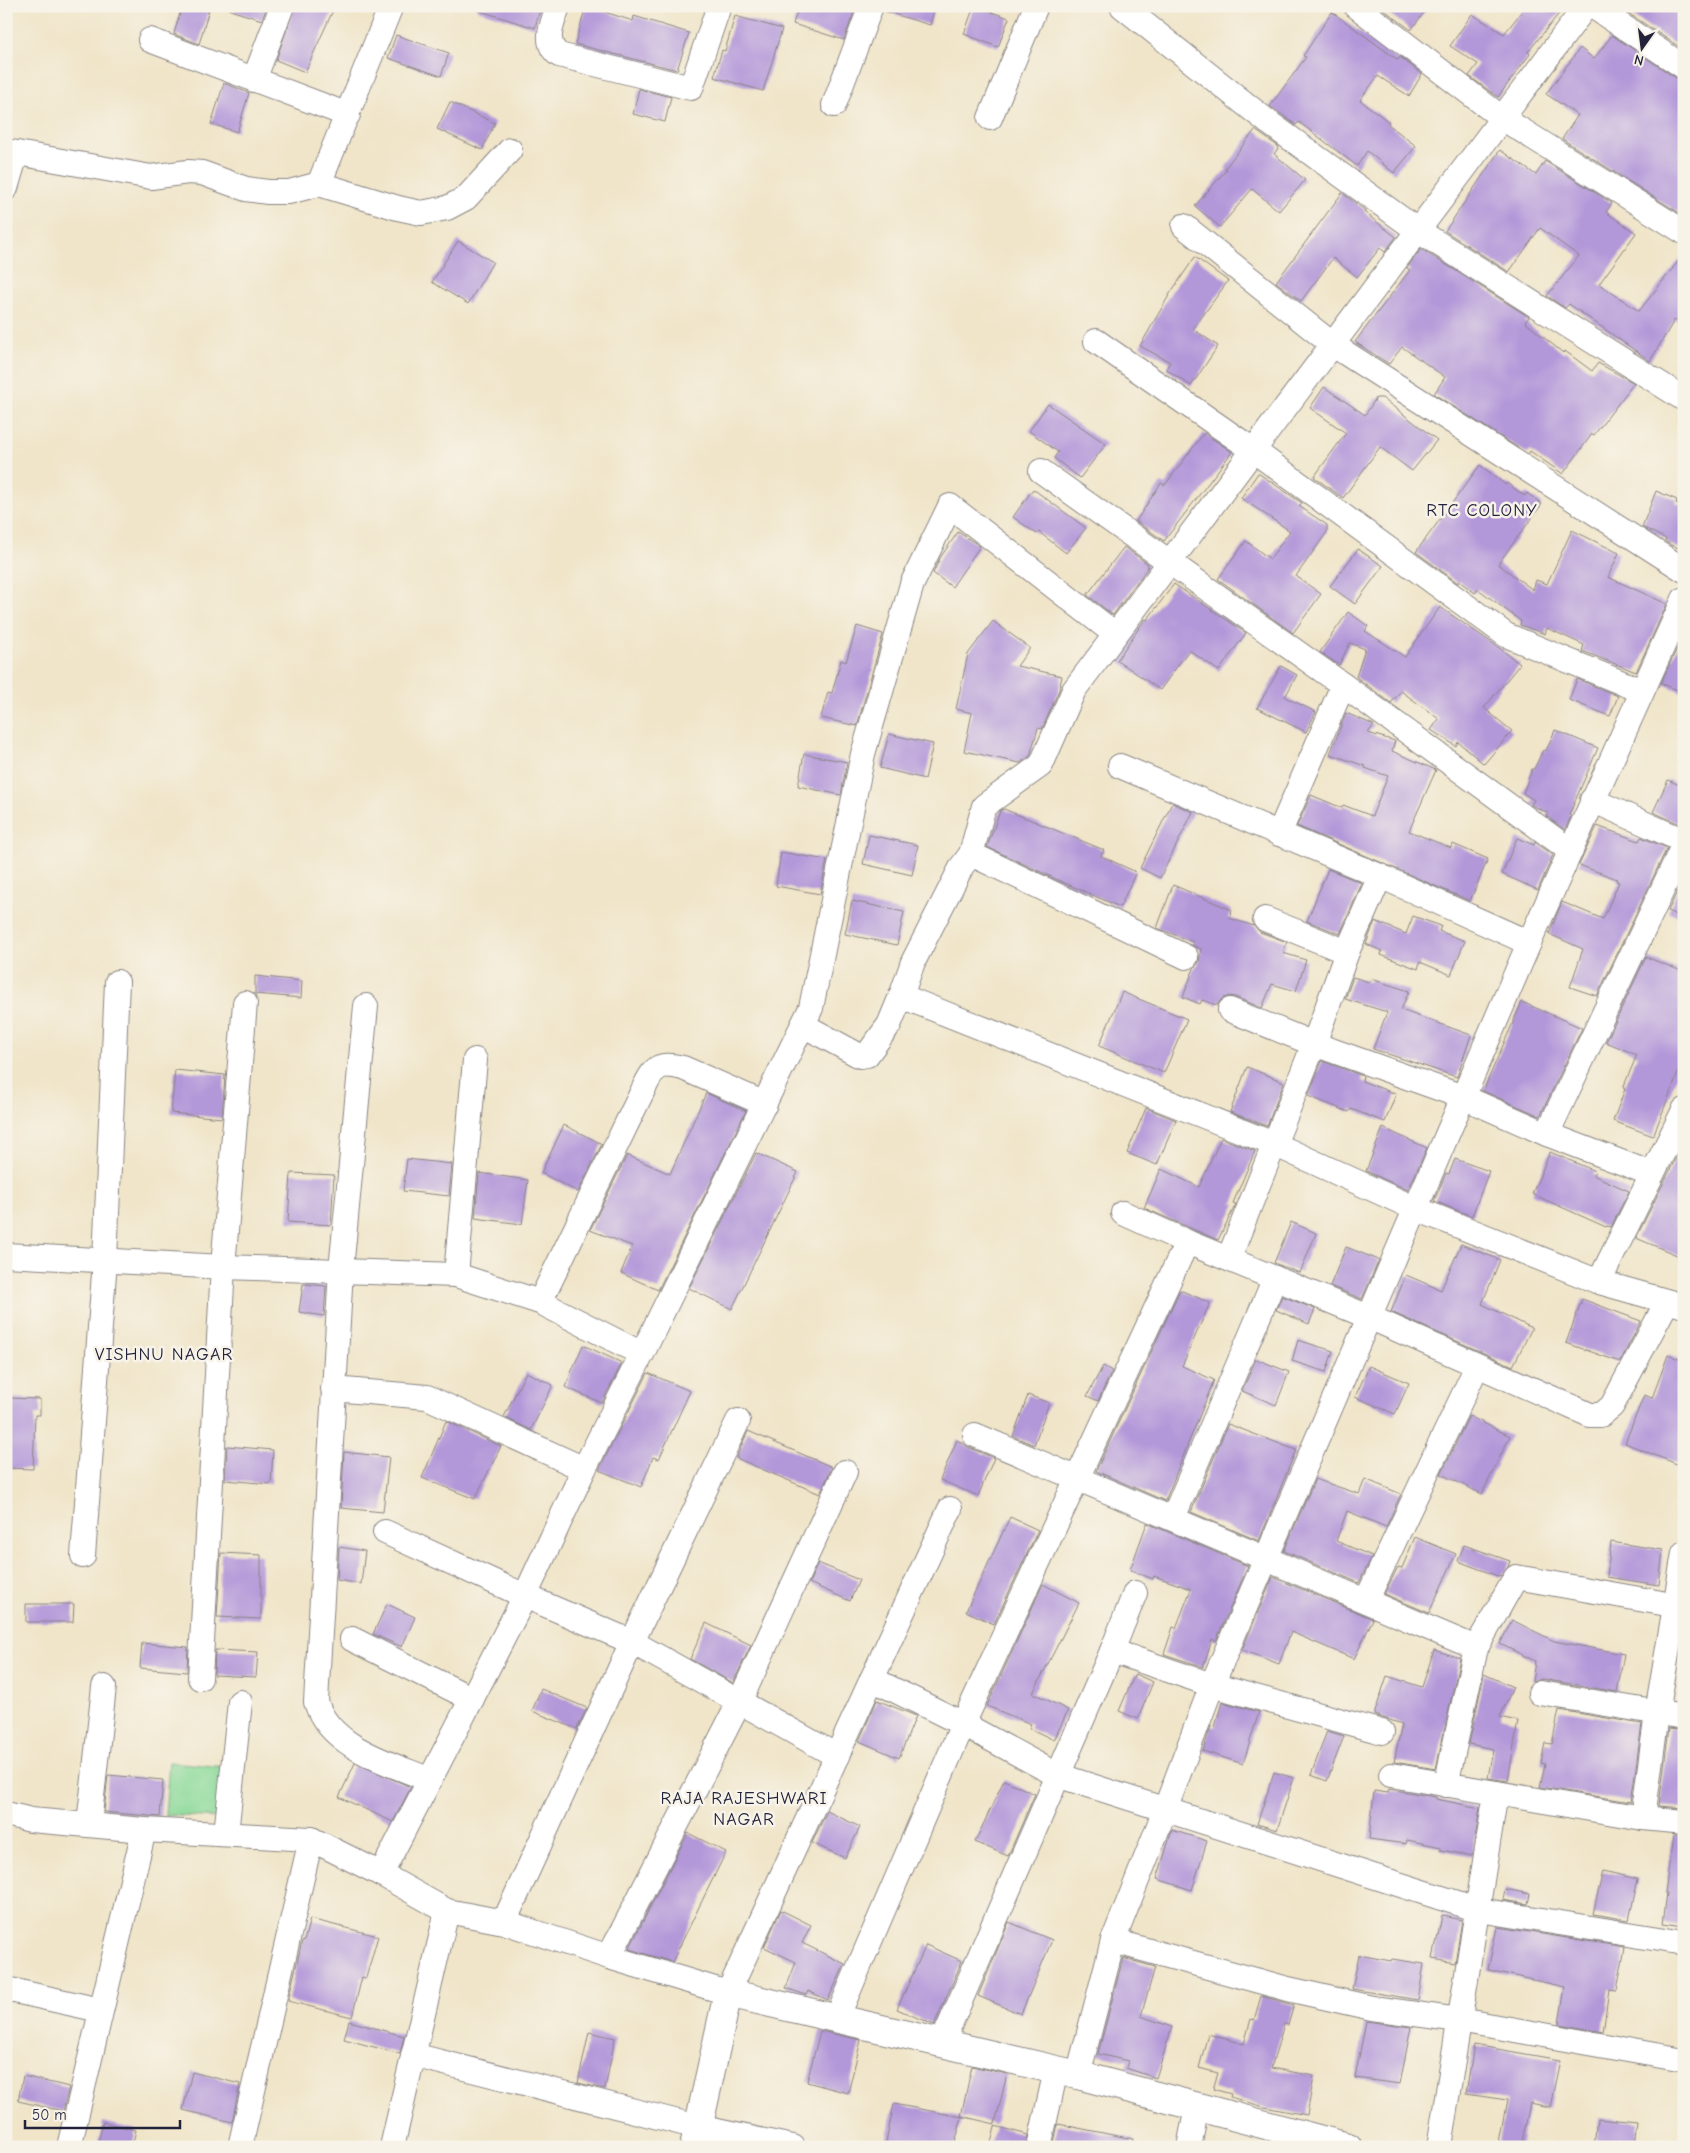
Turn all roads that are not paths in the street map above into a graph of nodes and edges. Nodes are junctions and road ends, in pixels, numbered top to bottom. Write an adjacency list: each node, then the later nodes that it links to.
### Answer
1 (282, 6): 13 (street)
2 (392, 6): 15 (street)
3 (558, 6): 4 (street)
4 (719, 6)
5 (871, 6): 14 (street)
6 (1036, 6): 16 (street)
7 (1122, 6): 23 (street)
8 (1356, 6): 17 (street)
9 (1586, 6): 17 (street)
10 (1592, 6): 12 (street)
11 (150, 40): 13 (street)
12 (1684, 67)
13 (254, 80): 15 (street)
14 (834, 105)
15 (348, 115): 20 (street)
16 (990, 118)
17 (1502, 118): 23 (street); 24 (street)
18 (510, 150): 20 (street)
19 (11, 152): 20 (street); 21 (street)
20 (320, 184)
21 (6, 188)
22 (1184, 226): 26 (street)
23 (1417, 230): 26 (street); 27 (street)
24 (1684, 232)
25 (1096, 341): 28 (street)
26 (1333, 345): 28 (street); 31 (street)
27 (1684, 398)
28 (1253, 450): 30 (street); 35 (street)
29 (1041, 471): 30 (street)
30 (1168, 562): 33 (street); 34 (street)
31 (1684, 570)
32 (1684, 599): 35 (street)
33 (1114, 634): 41 (street); 52 (street)
34 (1343, 685): 38 (street); 40 (street)
35 (1642, 691): 37 (street)
36 (1120, 766): 38 (street)
37 (1592, 800): 39 (street); 40 (street)
38 (1279, 834): 42 (street)
39 (1684, 843): 58 (street)
40 (1570, 851): 44 (street)
41 (971, 854): 46 (street); 48 (street)
42 (1380, 876): 44 (street); 45 (street)
43 (1265, 919): 45 (street)
44 (1529, 943): 55 (street)
45 (1347, 952): 53 (street)
46 (1186, 957)
47 (117, 982): 66 (street)
48 (901, 996): 52 (street); 59 (street)
49 (245, 1002): 67 (street)
50 (366, 1006): 68 (street)
51 (1230, 1010): 53 (street)
52 (803, 1026): 56 (street)
53 (1314, 1044): 55 (street); 59 (street)
54 (475, 1060): 69 (street)
55 (1463, 1097): 58 (street); 61 (street)
56 (764, 1104): 72 (street); 75 (street)
57 (1684, 1110): 60 (street)
58 (1547, 1134): 60 (street)
59 (1274, 1144): 61 (street); 65 (street)
60 (1652, 1174): 71 (street)
61 (1414, 1208): 71 (street); 74 (street)
62 (1123, 1213): 63 (street)
63 (1186, 1242): 65 (street); 82 (street)
64 (6, 1255): 66 (street)
65 (1228, 1258): 70 (street)
66 (105, 1260): 67 (street); 87 (street)
67 (223, 1267): 68 (street); 97 (street)
68 (341, 1270): 69 (street); 77 (street)
69 (456, 1274): 72 (street)
70 (1275, 1278): 74 (street); 84 (street)
71 (1599, 1282): 73 (street)
72 (540, 1302): 75 (street)
73 (1676, 1304): 76 (street)
74 (1369, 1318): 76 (street); 88 (street)
75 (642, 1354): 80 (street)
76 (1476, 1366): 91 (street)
77 (333, 1389): 80 (street); 112 (street)
78 (738, 1421): 94 (street)
79 (975, 1435): 82 (street)
80 (584, 1469): 90 (street)
81 (845, 1472): 104 (street)
82 (1076, 1478): 84 (street); 107 (street)
83 (950, 1509): 98 (street)
84 (1173, 1518): 88 (street)
85 (385, 1532): 90 (street)
86 (1684, 1553): 92 (street)
87 (83, 1556)
88 (1266, 1559): 91 (street); 99 (street)
89 (1135, 1593): 96 (street)
90 (525, 1596): 94 (street); 102 (street)
91 (1366, 1601): 95 (street)
92 (1679, 1606): 95 (street); 105 (street)
93 (352, 1639): 102 (street)
94 (632, 1642): 104 (street); 126 (street)
95 (1476, 1648): 113 (street)
96 (1112, 1652): 99 (street); 110 (street)
97 (200, 1678)
98 (872, 1680): 107 (street); 109 (street)
99 (1212, 1685): 108 (street); 115 (street)
100 (104, 1687): 119 (street)
101 (1540, 1693): 105 (street)
102 (472, 1698): 112 (street)
103 (240, 1702): 121 (street)
104 (739, 1703): 109 (street); 129 (street)
105 (1657, 1713): 106 (street); 117 (street)
106 (1684, 1717)
107 (962, 1724): 110 (street); 133 (street)
108 (1382, 1732)
109 (837, 1756): 131 (street)
110 (1057, 1775): 115 (street); 135 (street)
111 (1391, 1775): 113 (street)
112 (430, 1780): 123 (street)
113 (1446, 1785): 114 (street)
114 (1496, 1793): 117 (street); 124 (street)
115 (1165, 1810): 124 (street); 127 (street)
116 (6, 1814): 119 (street)
117 (1643, 1818): 118 (street)
118 (1684, 1822)
119 (88, 1824): 120 (street)
120 (144, 1830): 121 (street); 132 (street)
121 (226, 1834): 122 (street)
122 (311, 1839): 123 (street); 143 (street)
123 (381, 1874): 125 (street)
124 (1479, 1910): 128 (street); 134 (street)
125 (447, 1911): 126 (street); 136 (street)
126 (504, 1922): 129 (street)
127 (1112, 1941): 134 (street); 138 (street)
128 (1684, 1943)
129 (609, 1957): 131 (street)
130 (6, 1989): 132 (street)
131 (728, 1992): 133 (street); 140 (street)
132 (100, 2010): 142 (street)
133 (837, 2018): 135 (street)
134 (1459, 2020): 137 (street); 148 (street)
135 (942, 2043): 138 (street)
136 (413, 2054): 140 (street); 144 (street)
137 (1684, 2060)
138 (1067, 2072): 139 (street); 146 (street)
139 (1197, 2106): 141 (street); 147 (street)
140 (696, 2137): 145 (street)
141 (1339, 2146)
142 (69, 2147)
143 (240, 2147)
144 (392, 2147)
145 (793, 2147)
146 (1039, 2147)
147 (1189, 2147)
148 (1438, 2147)

